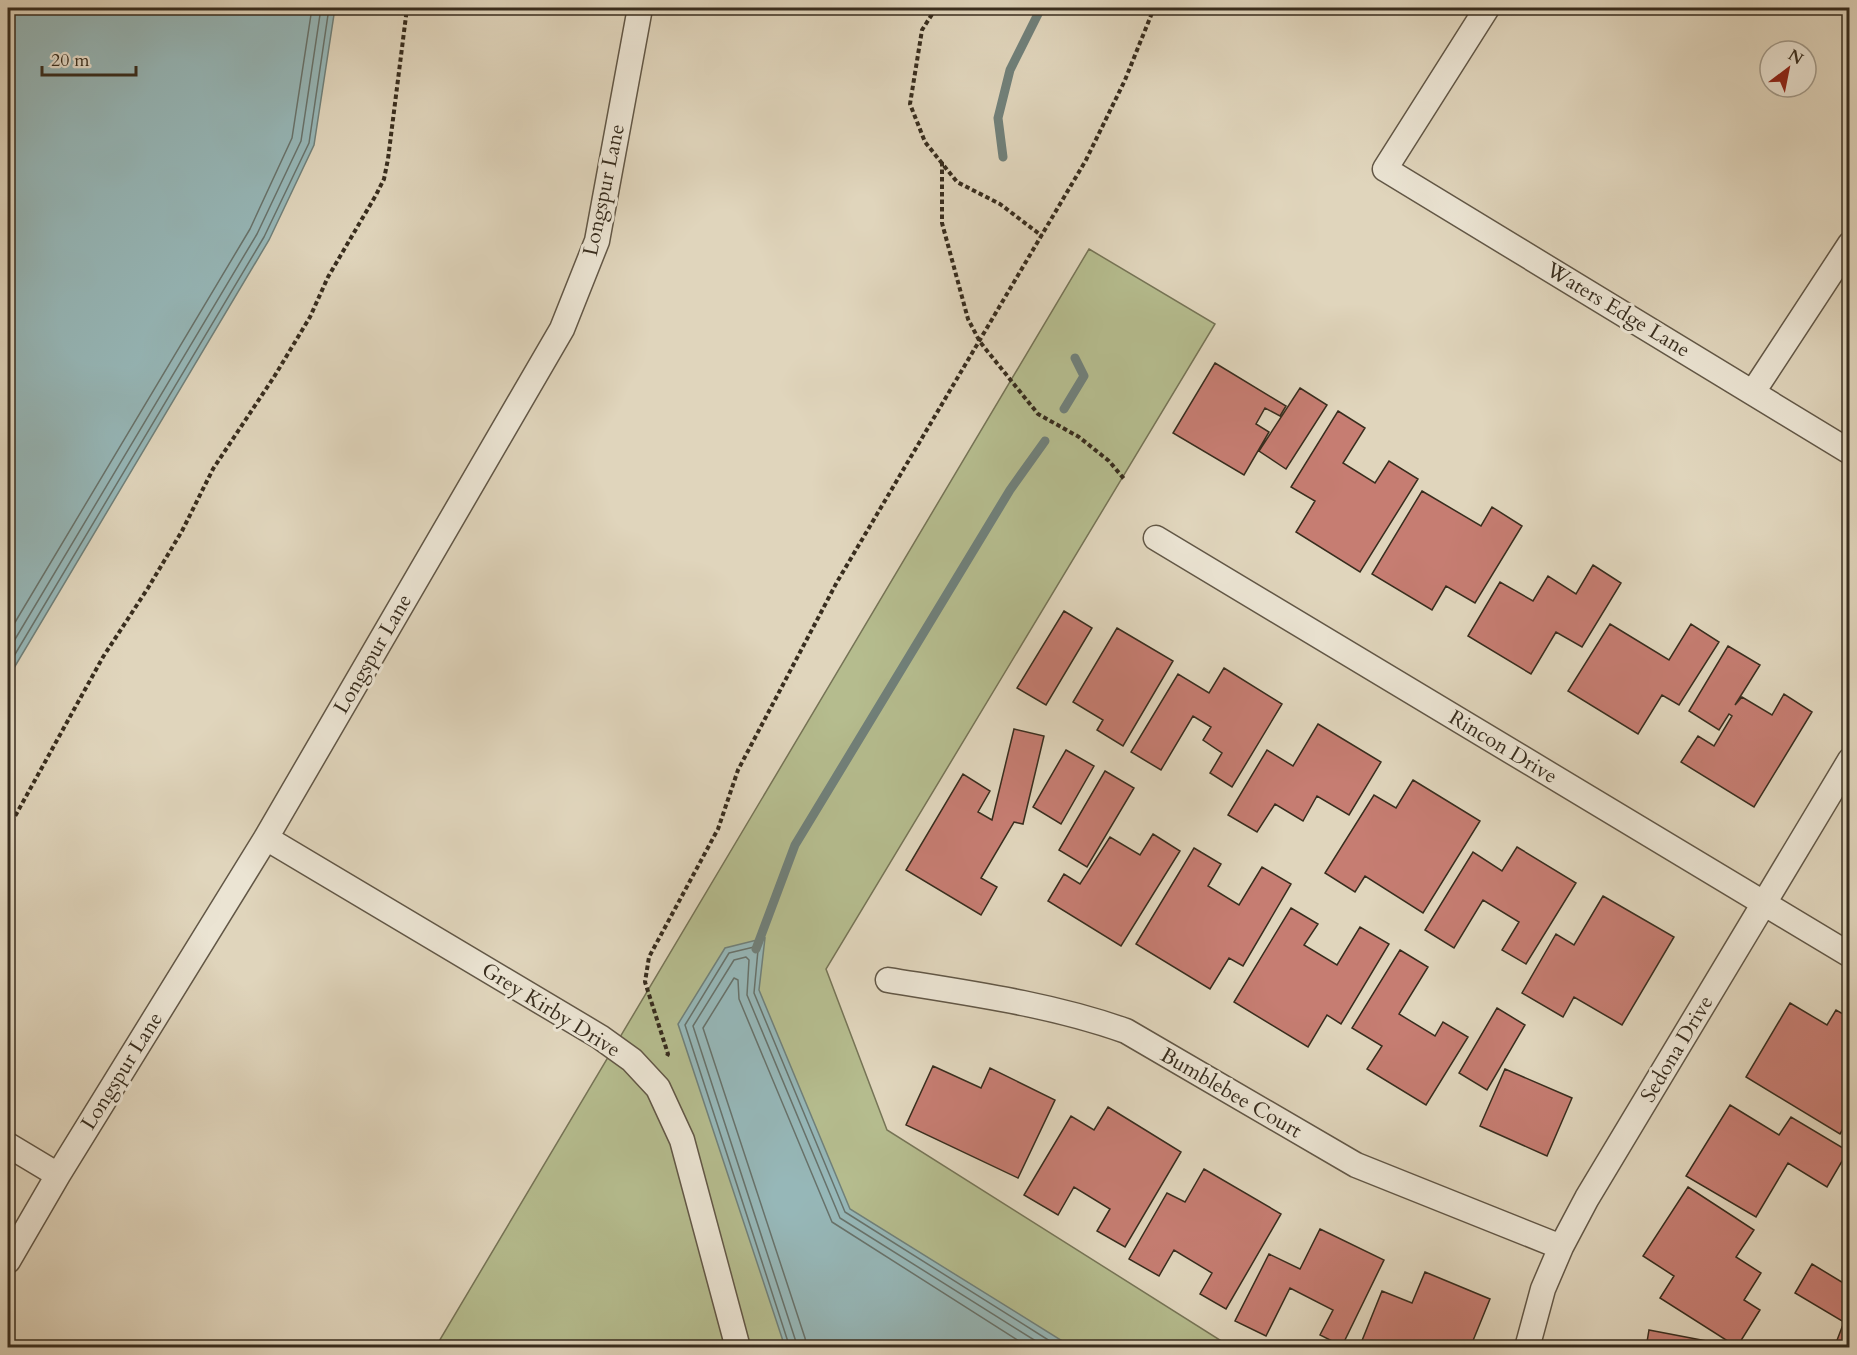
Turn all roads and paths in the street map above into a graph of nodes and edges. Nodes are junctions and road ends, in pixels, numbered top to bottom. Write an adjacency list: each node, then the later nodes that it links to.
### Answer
1 (407, 8): 15 (path)
2 (640, 8): 16 (street, Longspur Lane)
3 (936, 8): 6 (path)
4 (1154, 8): 7 (path)
5 (1487, 8): 10 (street, Waters Edge Lane)
6 (942, 162): 7 (path); 9 (path)
7 (1042, 236): 9 (path)
8 (1850, 244): 10 (street)
9 (980, 342): 12 (path); 20 (path)
10 (1753, 392): 11 (street, Waters Edge Lane)
11 (1850, 452)
12 (1125, 480)
13 (1156, 538): 17 (street, Rincon Drive)
14 (1850, 760): 17 (street, Sedona Drive)
15 (8, 829)
16 (266, 838): 20 (street, Grey Kirby Drive); 22 (street, Longspur Lane)
17 (1764, 904): 18 (street, Rincon Drive); 23 (street, Sedona Drive)
18 (1850, 955)
19 (888, 980): 23 (street, Bumblebee Court)
20 (649, 1078): 25 (street, Grey Kirby Drive)
21 (8, 1145): 22 (street)
22 (58, 1175): 24 (street, Longspur Lane)
23 (1561, 1247): 26 (street, Sedona Drive)
24 (8, 1261)
25 (738, 1347)
26 (1527, 1347)

